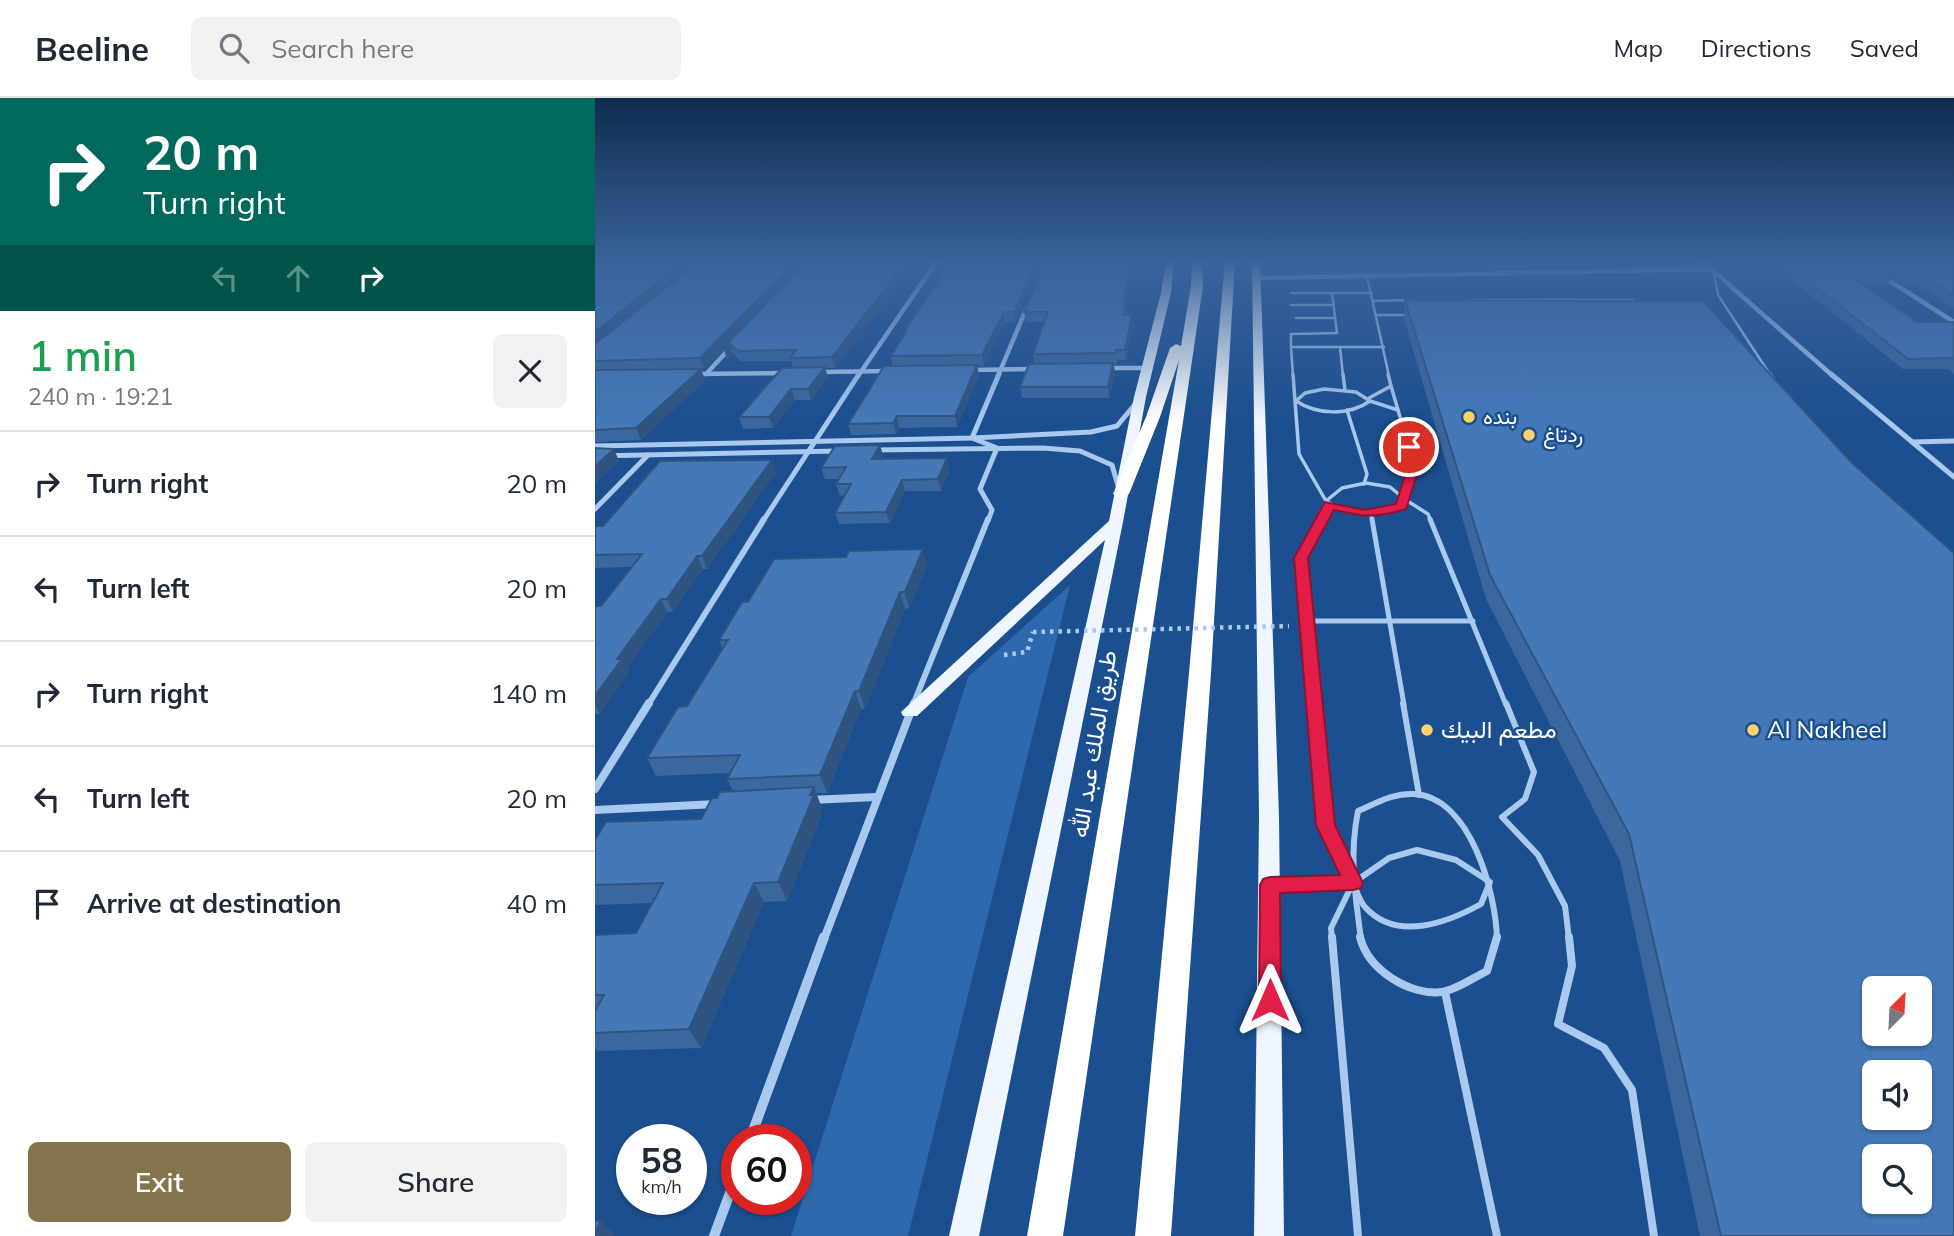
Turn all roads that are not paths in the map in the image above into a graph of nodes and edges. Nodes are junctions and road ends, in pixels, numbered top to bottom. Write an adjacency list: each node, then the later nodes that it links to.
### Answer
1 (901, 314): 25 (street)
2 (1024, 314): 21 (street)
3 (1161, 314): 20 (main road, طريق الملك عبد الله)
4 (1188, 314): 51 (highway)
5 (1193, 314): 75 (highway, طريق الملك عبد الله)
6 (1226, 314): 76 (highway)
7 (1257, 314): 69 (main road)
8 (1335, 314): 14 (lane)
9 (1731, 314): 30 (lane)
10 (1762, 314): 41 (street)
11 (1376, 315): 12 (lane); 18 (lane)
12 (1418, 315)
13 (1296, 318): 14 (lane)
14 (1335, 318): 16 (lane)
15 (733, 346): 29 (street)
16 (1291, 347): 17 (lane); 35 (lane)
17 (1340, 347): 18 (lane); 32 (lane)
18 (1384, 347): 31 (lane)
19 (1094, 368): 20 (street)
20 (1148, 368): 33 (main road, طريق الملك عبد الله)
21 (1001, 369): 22 (street); 23 (street); 38 (street)
22 (1041, 369)
23 (963, 370)
24 (899, 371): 25 (street)
25 (861, 372): 27 (street); 40 (street)
26 (796, 373): 29 (street)
27 (809, 373)
28 (692, 374): 29 (street)
29 (706, 374)
30 (1776, 381)
31 (1391, 386): 34 (lane); 37 (lane)
32 (1345, 390): 34 (lane); 35 (lane)
33 (1140, 397): 38 (street); 51 (main road, طريق الملك عبد الله)
34 (1369, 400): 36 (lane); 37 (lane)
35 (1296, 401): 36 (lane); 53 (lane)
36 (1347, 410): 50 (lane)
37 (1398, 410): 52 (lane)
38 (972, 438): 40 (street); 43 (street)
39 (1954, 441): 41 (street)
40 (813, 442): 42 (street); 45 (street)
41 (1912, 442): 49 (street)
42 (595, 446)
43 (997, 448): 44 (street); 51 (street); 60 (street)
44 (860, 450)
45 (807, 451): 46 (street); 47 (street); 61 (street)
46 (847, 451)
47 (648, 455): 48 (street); 54 (street)
48 (595, 456)
49 (1954, 477)
50 (1364, 484): 52 (lane); 53 (lane)
51 (1121, 494): 56 (main road, طريق الملك عبد الله)
52 (1405, 498): 55 (lane); 59 (lane)
53 (1328, 503): 55 (lane); 57 (lane)
54 (595, 509)
55 (1371, 513): 58 (lane)
56 (1116, 523): 60 (main road); 74 (main road, طريق الملك عبد الله)
57 (1307, 621): 58 (lane); 68 (lane)
58 (1390, 621): 59 (lane); 62 (lane)
59 (1473, 621): 80 (lane)
60 (910, 712): 63 (street)
61 (595, 789)
62 (1419, 795): 67 (lane); 68 (lane)
63 (876, 797): 64 (street); 71 (street)
64 (795, 800)
65 (729, 804): 66 (street)
66 (595, 810)
67 (1490, 882): 68 (lane); 68 (lane); 70 (lane)
68 (1353, 883): 69 (lane); 70 (lane); 78 (lane)
69 (1270, 885): 77 (main road)
70 (1445, 992): 79 (lane)
71 (756, 1124)
72 (722, 1215): 73 (street)
73 (714, 1236)
74 (964, 1236)
75 (1045, 1236)
76 (1153, 1236)
77 (1269, 1236)
78 (1358, 1236)
79 (1497, 1236)
80 (1654, 1236)

